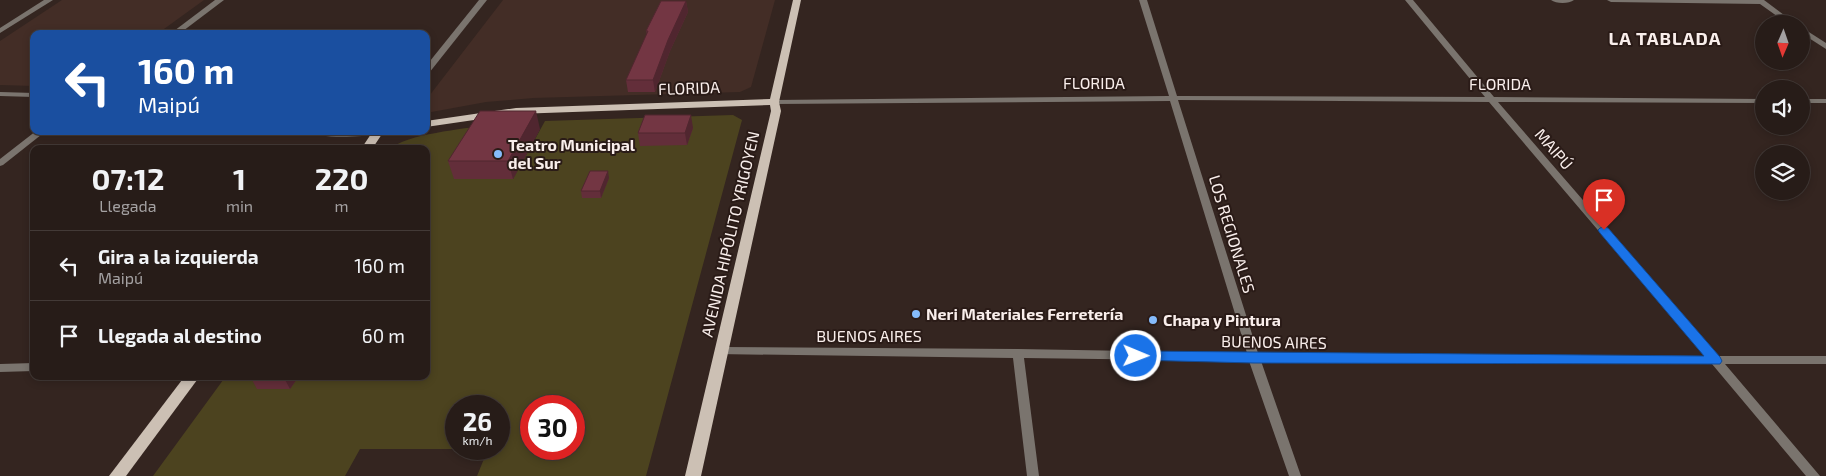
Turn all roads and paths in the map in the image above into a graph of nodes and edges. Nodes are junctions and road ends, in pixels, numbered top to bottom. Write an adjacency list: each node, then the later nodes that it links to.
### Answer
1 (49, 0): 13 (street)
2 (220, 0): 12 (street)
3 (483, 0): 16 (street)
4 (797, 0): 24 (main road, AVENIDA HIPÓLITO YRIGOYEN)
5 (1143, 0): 19 (street, LOS REGIONALES)
6 (1409, 0): 20 (street, MAIPÚ)
7 (1555, 0): 8 (street)
8 (1570, 0)
9 (1611, 0): 10 (street)
10 (1760, 1): 11 (street)
11 (1780, 15)
12 (179, 30)
13 (0, 31)
14 (1810, 35): 15 (street)
15 (1826, 47)
16 (430, 67)
17 (0, 94): 18 (street)
18 (30, 95)
19 (1175, 98): 20 (street, FLORIDA); 24 (street, FLORIDA); 34 (street, LOS REGIONALES)
20 (1492, 100): 21 (street, FLORIDA); 36 (street, MAIPÚ)
21 (1755, 101)
22 (1810, 101): 23 (street)
23 (1826, 101)
24 (774, 102): 25 (main road, FLORIDA); 32 (main road, AVENIDA HIPÓLITO YRIGOYEN)
25 (430, 123)
26 (37, 135): 31 (street)
27 (332, 135): 28 (street)
28 (356, 135)
29 (378, 135): 30 (main road)
30 (369, 145)
31 (0, 162)
32 (722, 351): 33 (street, BUENOS AIRES); 41 (main road, AVENIDA HIPÓLITO YRIGOYEN)
33 (1018, 353): 34 (street, BUENOS AIRES); 42 (street)
34 (1254, 358): 36 (street, BUENOS AIRES); 43 (street, LOS REGIONALES)
35 (1826, 360): 36 (street, BUENOS AIRES)
36 (1716, 361): 44 (street, MAIPÚ)
37 (30, 367): 38 (street)
38 (0, 368)
39 (190, 380): 40 (main road)
40 (117, 476)
41 (693, 476)
42 (1034, 476)
43 (1295, 476)
44 (1814, 476)

